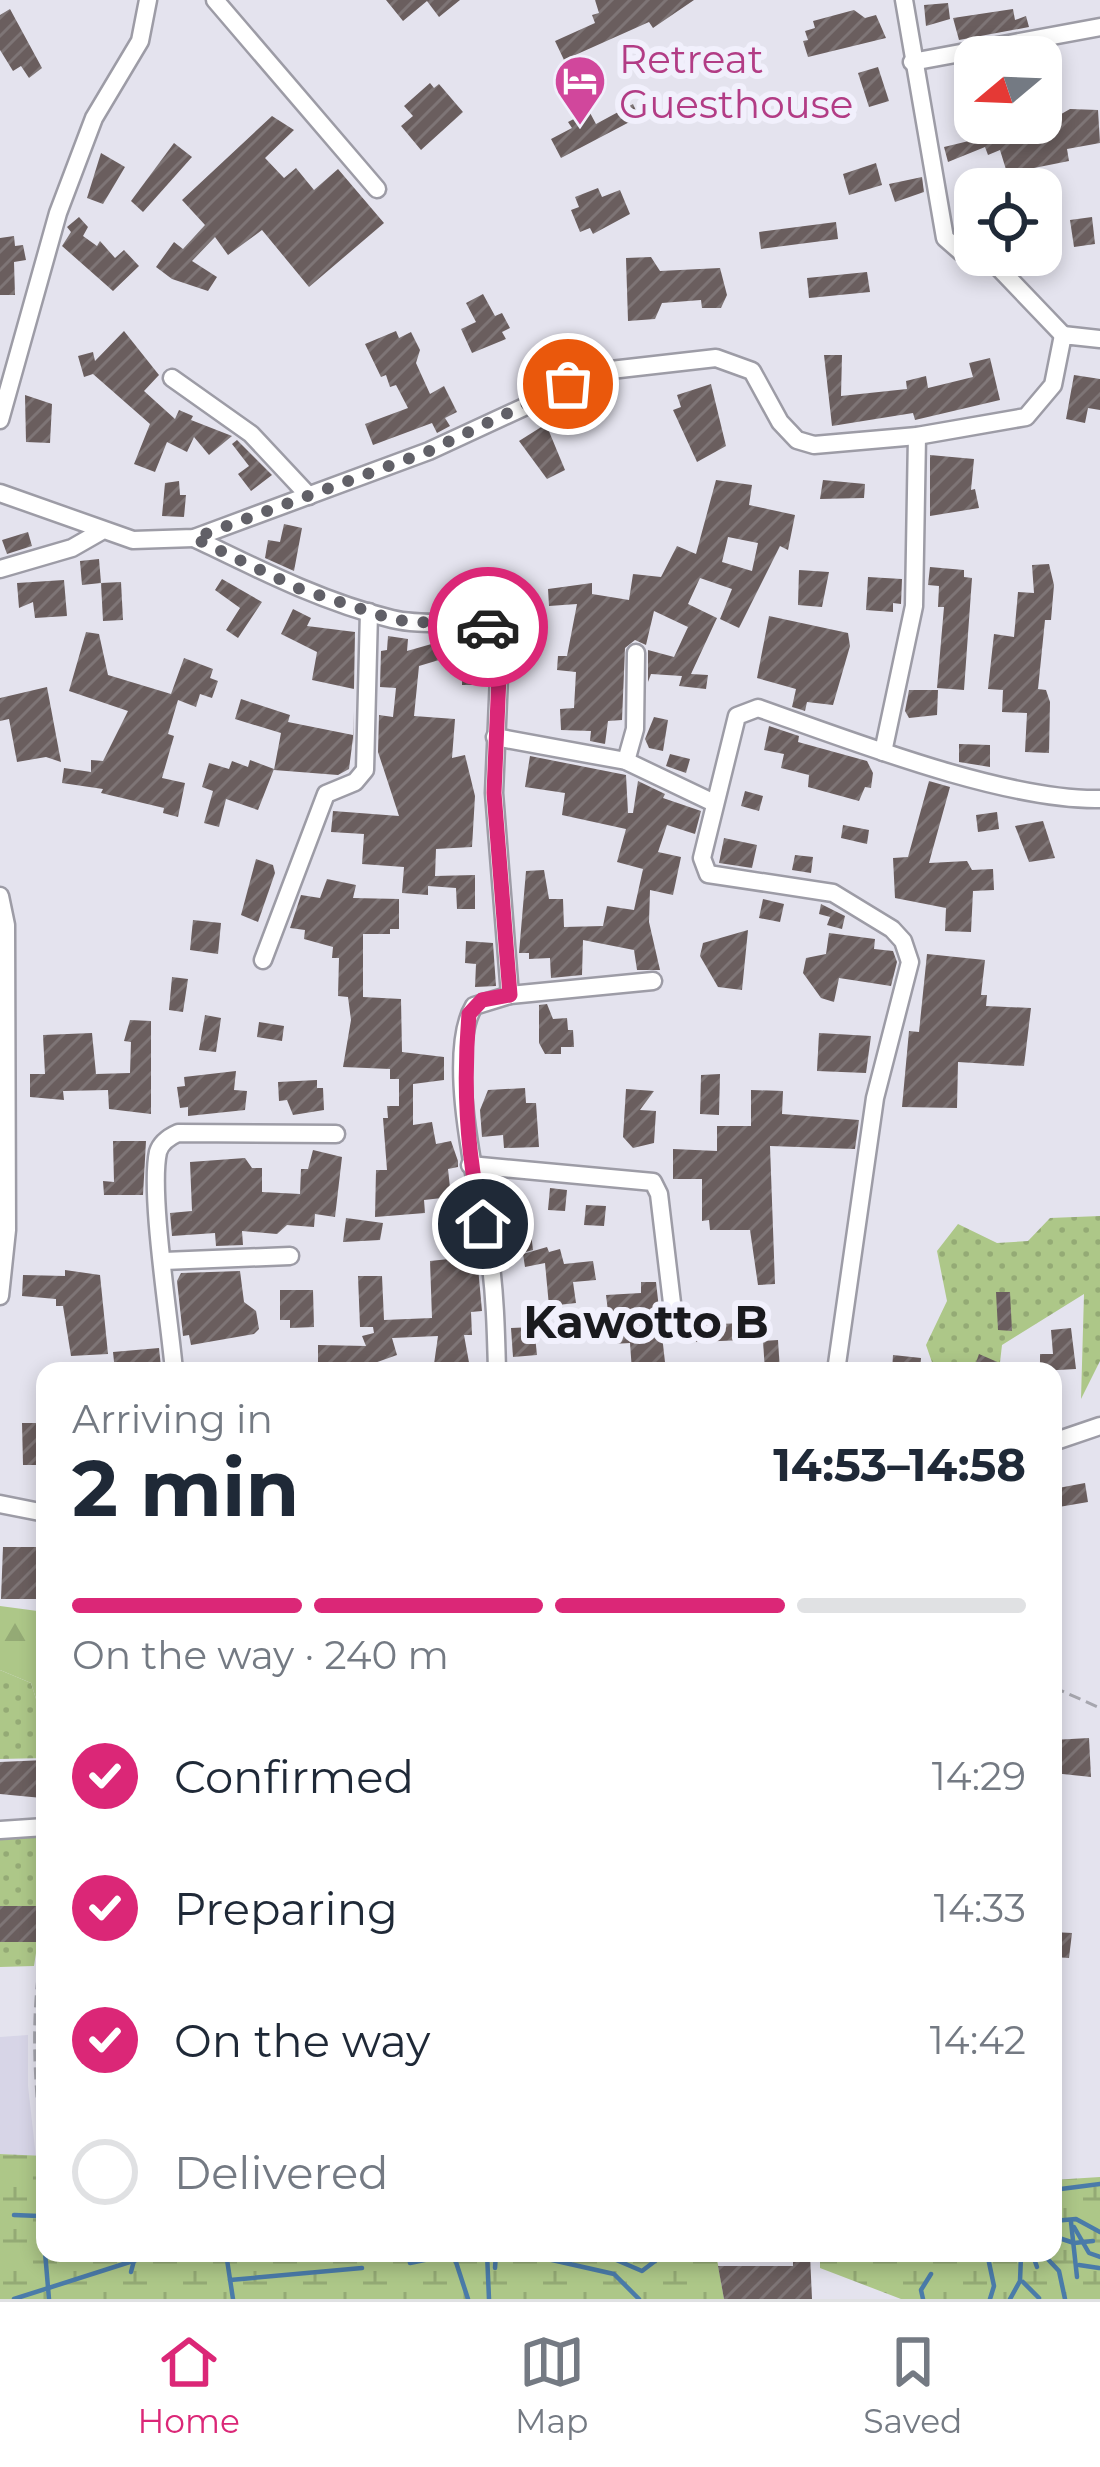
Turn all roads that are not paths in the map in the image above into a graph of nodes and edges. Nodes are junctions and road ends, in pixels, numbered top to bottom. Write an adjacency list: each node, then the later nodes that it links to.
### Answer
1 (148, 0): 10 (street)
2 (215, 0): 6 (street)
3 (904, 0): 5 (street)
4 (1100, 27): 5 (street)
5 (912, 62): 7 (street)
6 (377, 189)
7 (1063, 335): 8 (street); 11 (street)
8 (1100, 339)
9 (172, 378): 13 (street)
10 (0, 420)
11 (917, 436): 13 (street); 20 (street)
12 (0, 493): 14 (street)
13 (309, 496): 15 (street)
14 (100, 532): 15 (street); 16 (street)
15 (194, 538): 17 (street)
16 (0, 569)
17 (369, 611): 19 (street); 25 (street)
18 (636, 653): 21 (street)
19 (495, 736): 21 (street); 27 (street)
20 (883, 752): 22 (street); 23 (street)
21 (626, 760): 23 (street)
22 (1100, 799)
23 (714, 803): 37 (street)
24 (0, 896): 28 (street)
25 (263, 960)
26 (653, 981): 27 (street)
27 (510, 995): 30 (street)
28 (3, 1009): 33 (street)
29 (336, 1134): 32 (street)
30 (470, 1165): 34 (street); 36 (street)
31 (290, 1256): 32 (street)
32 (164, 1261): 35 (street)
33 (0, 1296)
34 (675, 1328)
35 (173, 1362)
36 (496, 1362)
37 (837, 1362)
38 (1100, 1426): 39 (street)
39 (1062, 1439)
40 (0, 1504): 41 (street)
41 (36, 1511)
42 (36, 1828): 43 (street)
43 (0, 1830)

